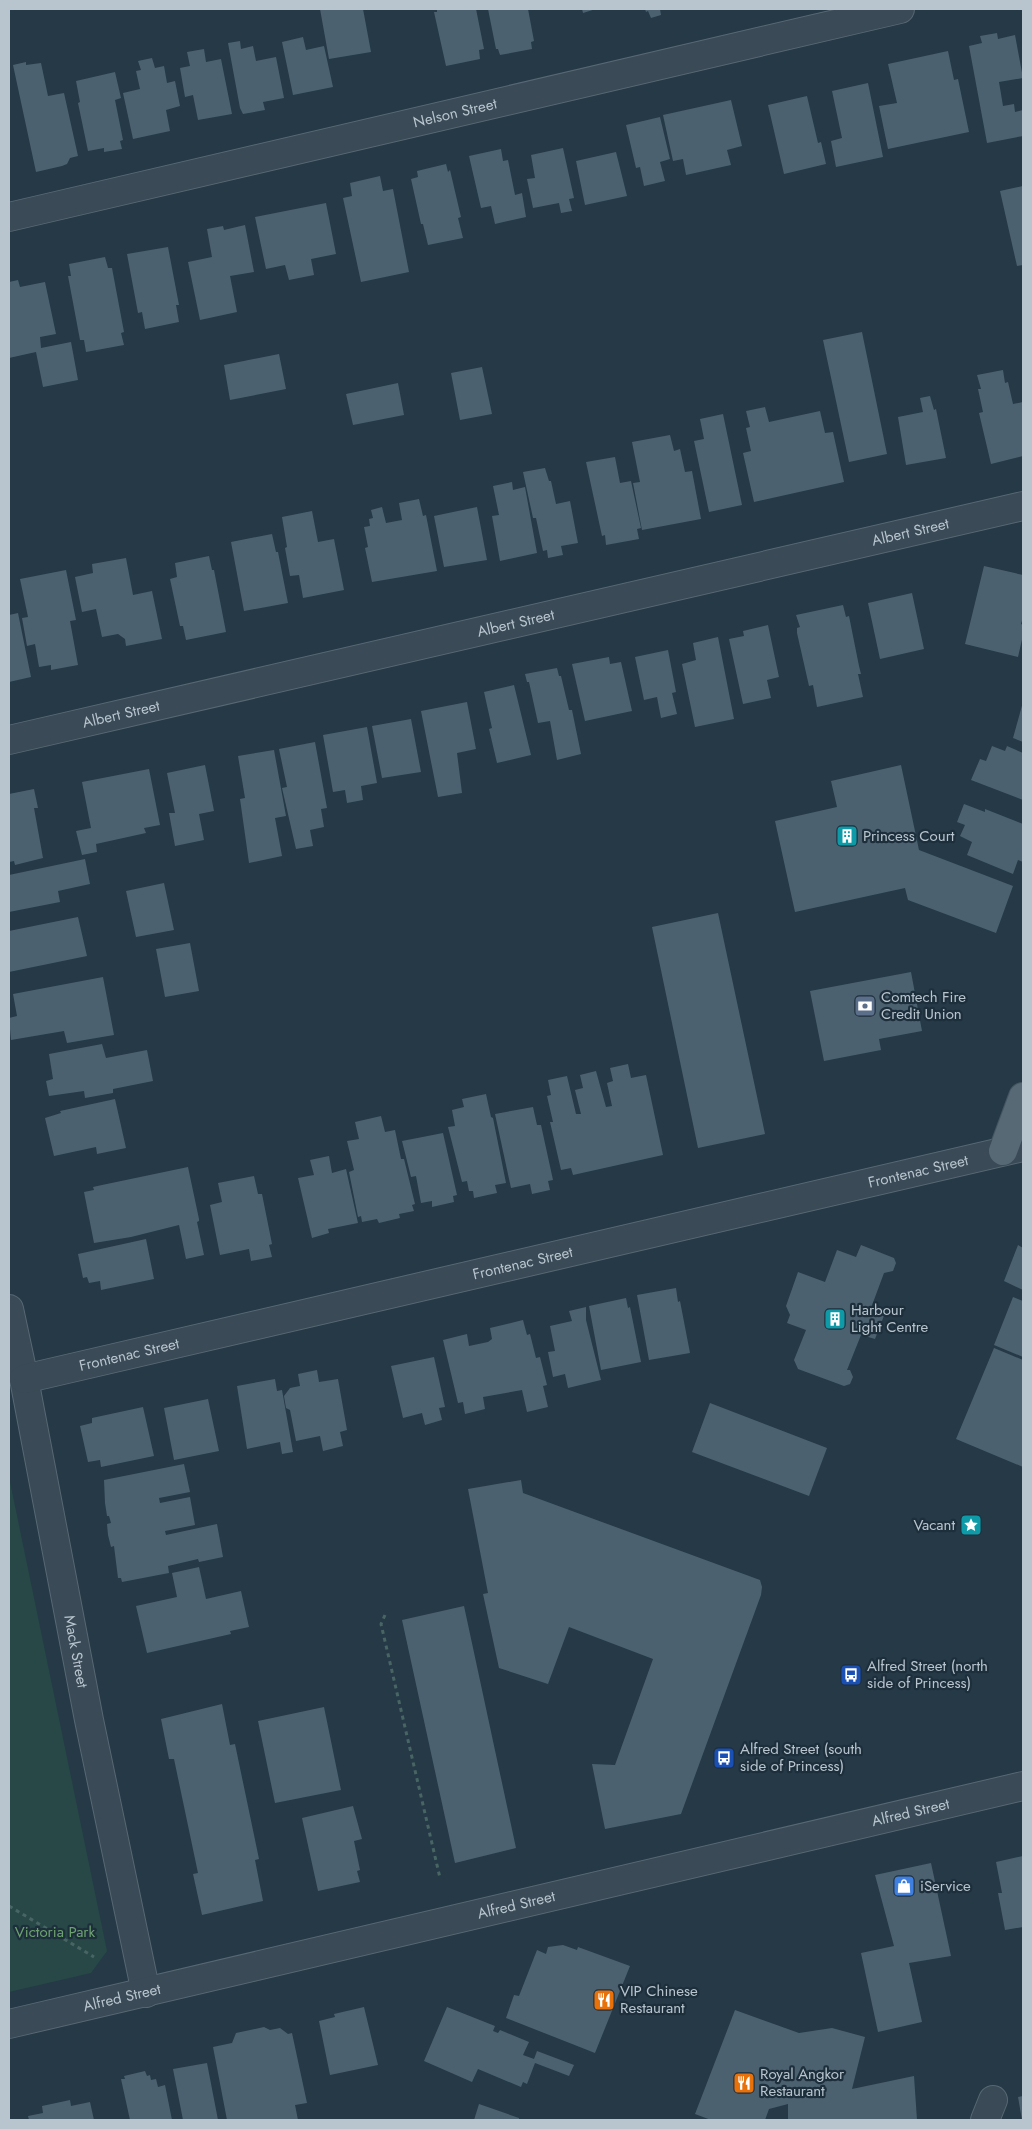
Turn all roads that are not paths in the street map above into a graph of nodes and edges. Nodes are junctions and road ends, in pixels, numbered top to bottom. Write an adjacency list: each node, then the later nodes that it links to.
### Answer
1 (900, 9): 2 (street, Nelson Street)
2 (9, 217)
3 (1023, 506): 4 (street, Albert Street)
4 (9, 740)
5 (1023, 1097): 6 (main road)
6 (1013, 1149): 8 (street, Frontenac Street)
7 (9, 1309): 8 (street, Mack Street)
8 (24, 1379): 10 (street, Mack Street)
9 (1023, 1786): 10 (street, Alfred Street)
10 (146, 1993): 11 (street, Alfred Street)
11 (9, 2024)

